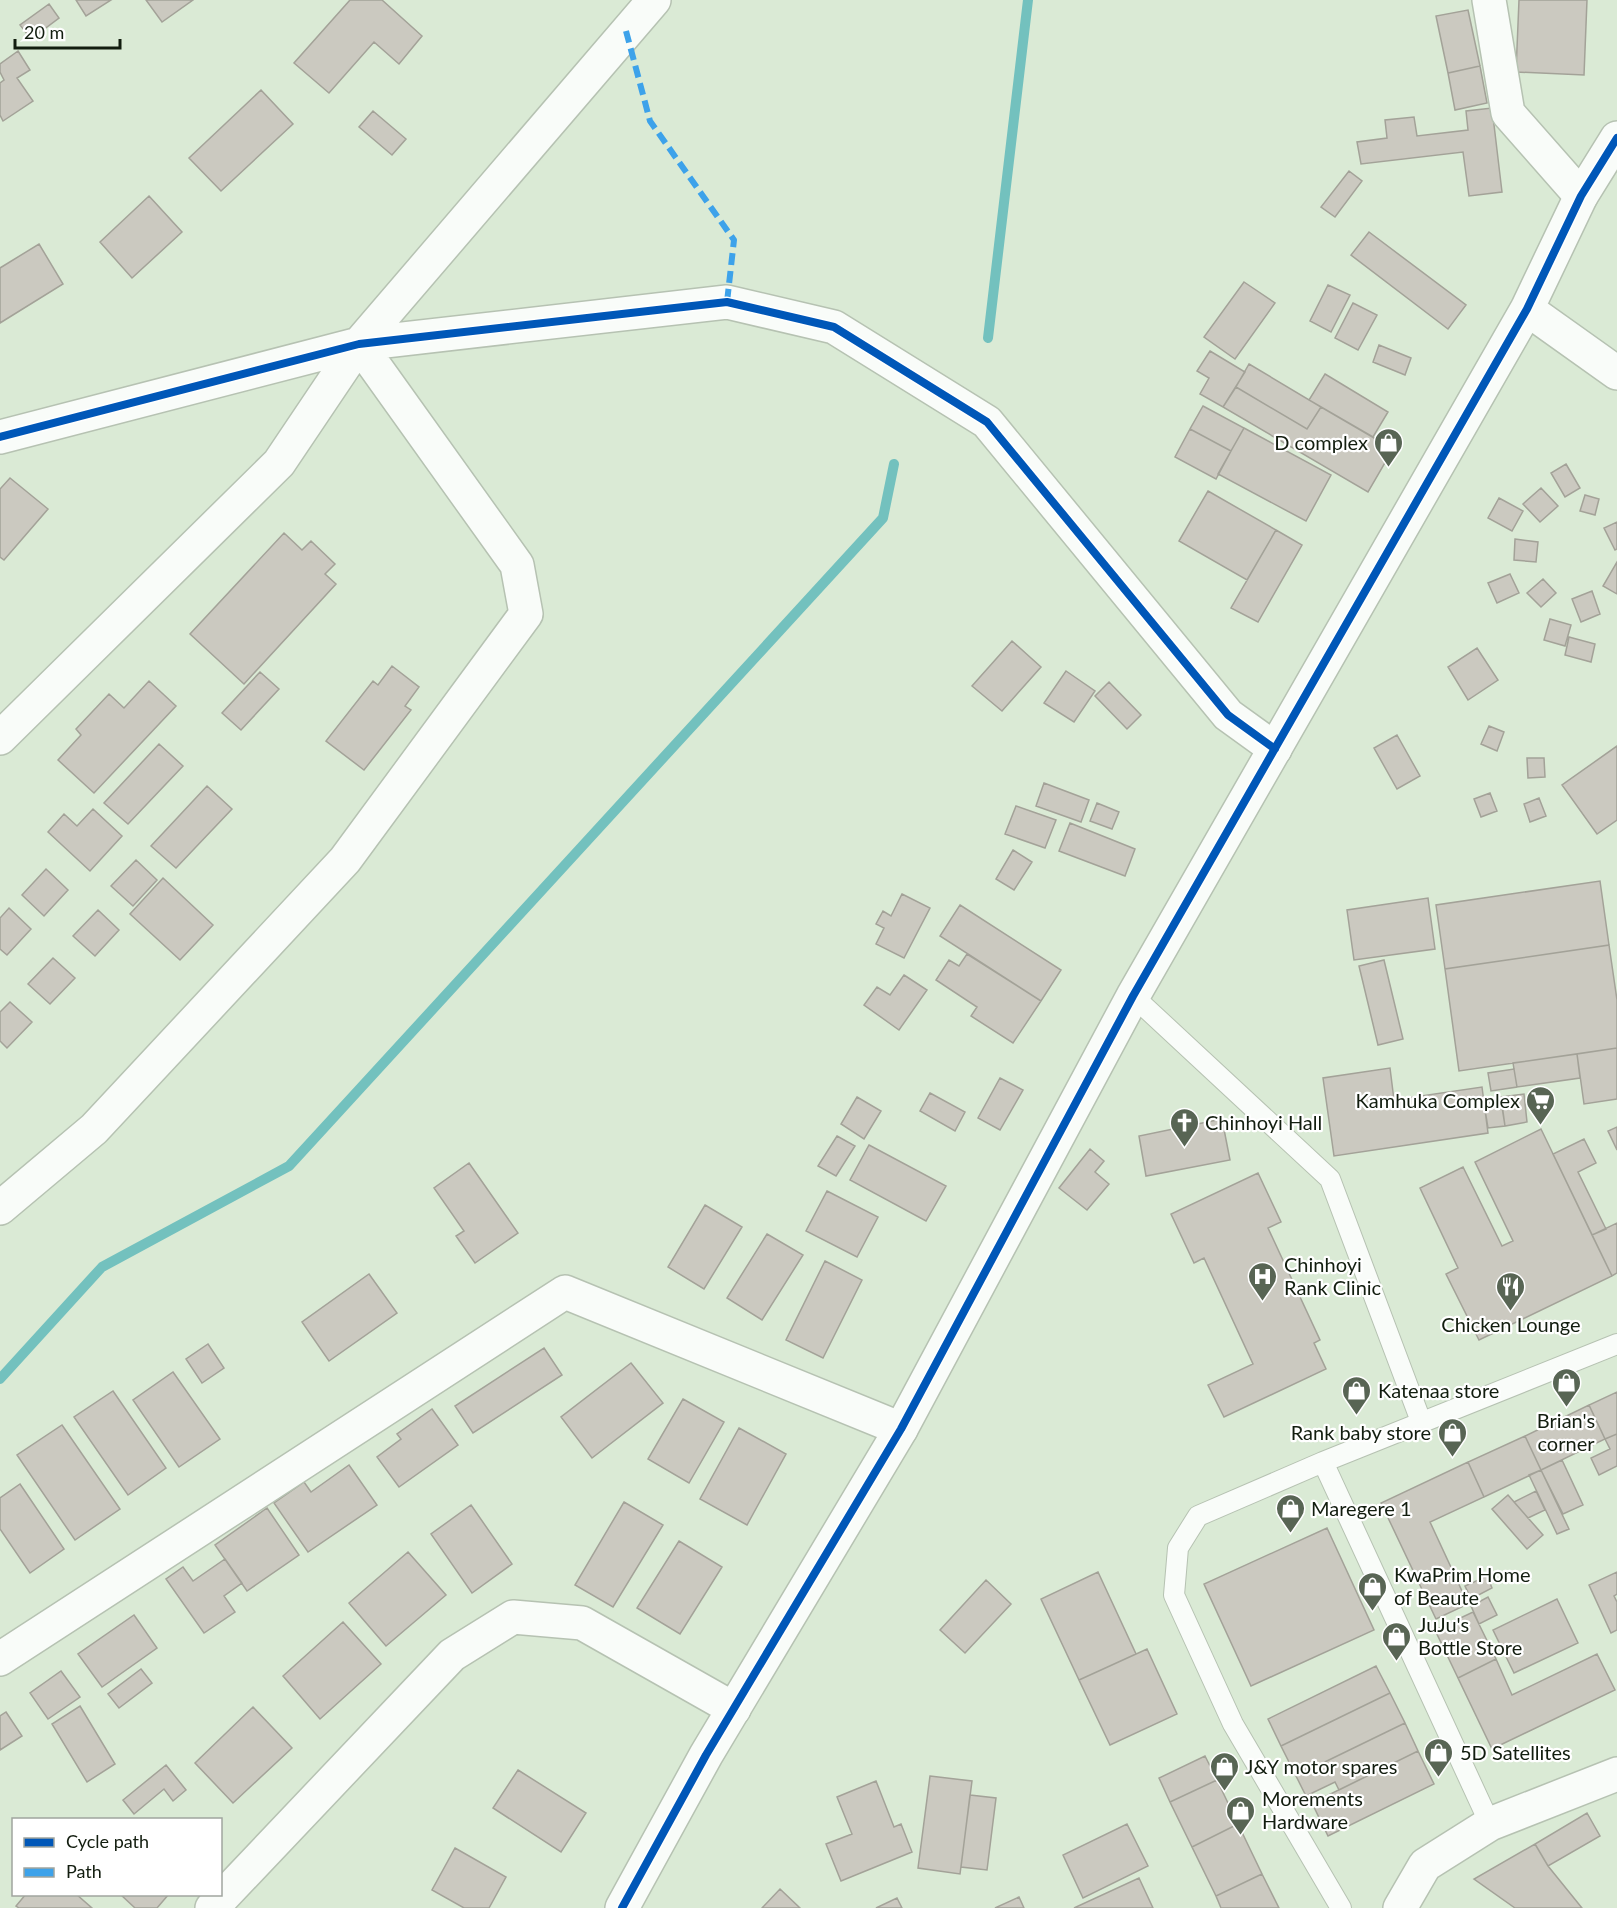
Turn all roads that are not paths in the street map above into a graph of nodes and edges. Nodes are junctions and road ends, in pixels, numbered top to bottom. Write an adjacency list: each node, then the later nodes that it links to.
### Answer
1 (654, 0): 6 (street)
2 (1489, 0): 4 (street)
3 (1617, 138): 4 (street)
4 (1581, 196): 5 (street)
5 (1527, 309): 7 (street); 10 (street)
6 (359, 344): 8 (street); 9 (street); 10 (street); 12 (street)
7 (1617, 373)
8 (0, 437)
9 (0, 738)
10 (1275, 750): 11 (street)
11 (1133, 996): 14 (lane); 15 (street)
12 (0, 1208)
13 (1617, 1344): 14 (lane)
14 (1422, 1424): 16 (lane)
15 (901, 1429): 17 (street); 18 (street)
16 (1323, 1462): 20 (lane); 23 (lane)
17 (0, 1659)
18 (734, 1709): 21 (street); 22 (street)
19 (1617, 1774): 20 (street)
20 (1490, 1824): 24 (street)
21 (212, 1908)
22 (622, 1908)
23 (1341, 1908)
24 (1400, 1908)

